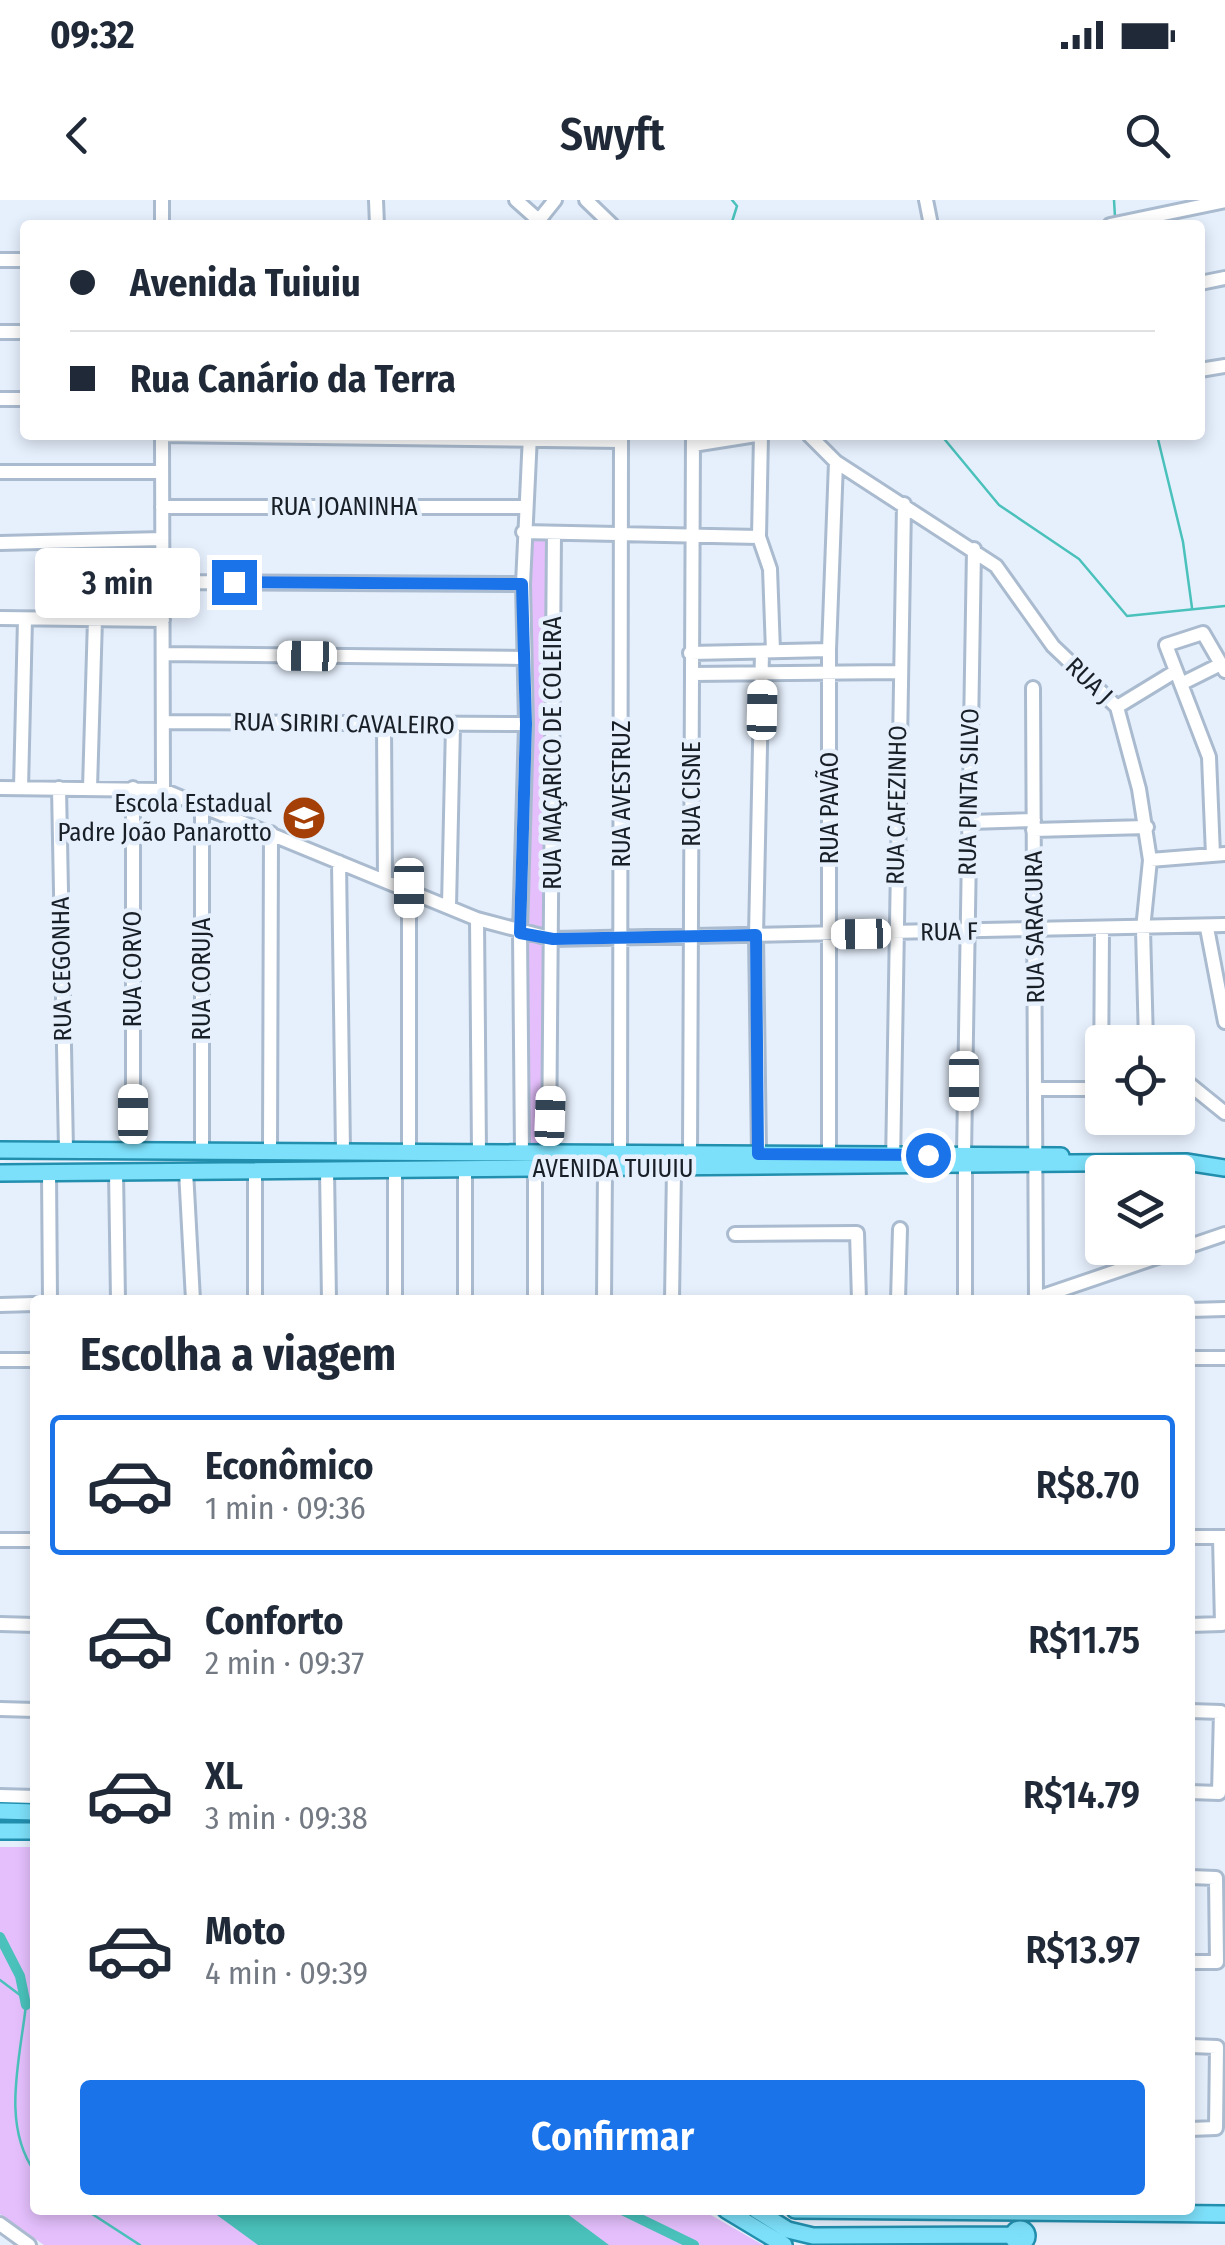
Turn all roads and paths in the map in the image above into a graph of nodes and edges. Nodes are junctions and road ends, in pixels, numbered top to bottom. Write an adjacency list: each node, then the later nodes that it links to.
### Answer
1 (516, 200): 4 (street)
2 (586, 200): 5 (street)
3 (1225, 201): 6 (street)
4 (535, 220)
5 (607, 220)
6 (1134, 220)
7 (162, 440): 15 (street)
8 (530, 440): 17 (street)
9 (620, 440): 21 (street, RUA AVESTRUZ)
10 (693, 440): 22 (street, RUA CISNE)
11 (759, 440): 23 (street)
12 (813, 440): 13 (street, RUA J)
13 (836, 462): 16 (street, RUA J); 33 (street, RUA PAVÃO)
14 (0, 472): 15 (street)
15 (162, 472): 18 (street)
16 (904, 504): 26 (street, RUA J); 40 (street, RUA CAFEZINHO)
17 (526, 507): 18 (street, RUA JOANINHA); 19 (street)
18 (162, 508): 24 (street)
19 (524, 532): 20 (street); 28 (street)
20 (554, 532): 21 (street); 80 (street, RUA MAÇARICO DE COLEIRA)
21 (622, 534): 22 (street); 79 (street, RUA AVESTRUZ)
22 (692, 536): 23 (street); 35 (street, RUA CISNE)
23 (759, 537): 34 (street)
24 (162, 539): 25 (street); 27 (street)
25 (0, 543)
26 (974, 550): 45 (street, RUA J); 57 (street, RUA PINTA SILVO)
27 (162, 582): 28 (street); 32 (street)
28 (522, 584): 37 (street)
29 (0, 618): 30 (street)
30 (24, 619): 31 (street); 51 (street)
31 (96, 620): 32 (street); 53 (street)
32 (162, 620): 36 (street)
33 (829, 650): 34 (street); 41 (street, RUA PAVÃO)
34 (768, 652): 35 (street); 39 (street)
35 (690, 653): 42 (street, RUA CISNE)
36 (163, 654): 37 (street); 46 (street)
37 (524, 658): 47 (street)
38 (1223, 668): 43 (street); 43 (street)
39 (763, 672): 41 (street); 42 (street); 77 (street)
40 (899, 672): 41 (street); 75 (street, RUA CAFEZINHO)
41 (830, 673): 76 (street, RUA PAVÃO)
42 (692, 674): 78 (street, RUA CISNE)
43 (1179, 678): 45 (street); 61 (street)
44 (1033, 688): 58 (street, RUA SARACURA)
45 (1117, 706): 59 (street, RUA J)
46 (163, 722): 48 (street, RUA SIRIRI CAVALEIRO); 55 (street)
47 (526, 724): 49 (street, RUA SIRIRI CAVALEIRO); 74 (street)
48 (384, 725): 49 (street, RUA SIRIRI CAVALEIRO); 64 (street)
49 (453, 726): 66 (street)
50 (0, 788): 51 (street, RUA F)
51 (21, 788): 52 (street, RUA F)
52 (59, 788): 53 (street, RUA F); 89 (street, RUA CEGONHA)
53 (90, 788): 54 (street, RUA F)
54 (133, 788): 55 (street, RUA F); 90 (street, RUA CORVO)
55 (163, 790): 56 (street, RUA F)
56 (202, 806): 60 (street, RUA F); 91 (street, RUA CORUJA)
57 (970, 822): 58 (street); 73 (street, RUA PINTA SILVO)
58 (1033, 825): 59 (street); 72 (street, RUA SARACURA)
59 (1147, 828): 62 (street, RUA J)
60 (271, 832): 63 (street, RUA F); 92 (street)
61 (1219, 854): 62 (street)
62 (1150, 860): 70 (street, RUA J)
63 (339, 862): 64 (street, RUA F); 93 (street)
64 (385, 880): 65 (street, RUA F)
65 (409, 888): 66 (street, RUA F); 95 (street)
66 (449, 906): 67 (street, RUA F)
67 (477, 919): 74 (street, RUA F); 96 (street)
68 (1225, 925): 69 (street, RUA F)
69 (1207, 928): 70 (street, RUA F); 81 (street)
70 (1143, 929): 71 (street, RUA F); 83 (street, RUA J)
71 (1102, 930): 72 (street, RUA F); 82 (street)
72 (1036, 931): 73 (street, RUA F); 84 (street, RUA SARACURA)
73 (965, 932): 75 (street, RUA F); 106 (street, RUA PINTA SILVO)
74 (520, 933): 80 (street, RUA F); 97 (street)
75 (895, 933): 76 (street, RUA F); 105 (street, RUA CAFEZINHO)
76 (827, 934): 77 (street, RUA F); 102 (street, RUA PAVÃO)
77 (756, 935): 78 (street, RUA F); 101 (street)
78 (691, 936): 79 (street, RUA F); 100 (street, RUA CISNE)
79 (622, 938): 80 (street, RUA F); 99 (street, RUA AVESTRUZ)
80 (553, 939): 98 (street, RUA MAÇARICO DE COLEIRA)
81 (1225, 1022)
82 (1102, 1025)
83 (1146, 1025)
84 (1036, 1089): 85 (street); 107 (street, RUA SARACURA)
85 (1085, 1089)
86 (1196, 1090): 87 (street)
87 (1224, 1109)
88 (0, 1150): 89 (main road, AVENIDA TUIUIU)
89 (66, 1150): 90 (main road, AVENIDA TUIUIU)
90 (133, 1151): 91 (main road, AVENIDA TUIUIU)
91 (202, 1151): 92 (main road, AVENIDA TUIUIU)
92 (270, 1152): 93 (main road, AVENIDA TUIUIU)
93 (343, 1152): 94 (main road, AVENIDA TUIUIU)
94 (363, 1152): 95 (main road, AVENIDA TUIUIU); 113 (main road)
95 (409, 1152): 96 (main road, AVENIDA TUIUIU)
96 (479, 1153): 97 (main road, AVENIDA TUIUIU)
97 (522, 1153): 98 (main road, AVENIDA TUIUIU)
98 (549, 1153): 99 (main road, AVENIDA TUIUIU)
99 (620, 1154): 100 (main road, AVENIDA TUIUIU)
100 (690, 1154): 104 (main road, AVENIDA TUIUIU)
101 (758, 1154): 102 (main road, AVENIDA TUIUIU); 104 (main road, AVENIDA TUIUIU)
102 (829, 1154): 105 (main road, AVENIDA TUIUIU)
103 (1225, 1157): 107 (main road, AVENIDA TUIUIU)
104 (709, 1161): 105 (main road, AVENIDA TUIUIU); 109 (main road, AVENIDA TUIUIU)
105 (893, 1161): 106 (main road, AVENIDA TUIUIU)
106 (964, 1161): 107 (main road, AVENIDA TUIUIU); 136 (street, RUA PINTA SILVO)
107 (1037, 1161): 110 (main road, AVENIDA TUIUIU); 137 (street, RUA SARACURA)
108 (605, 1168): 109 (main road, AVENIDA TUIUIU); 111 (main road, AVENIDA TUIUIU); 132 (street)
109 (674, 1168): 133 (street)
110 (1225, 1168)
111 (535, 1169): 115 (main road, AVENIDA TUIUIU); 131 (street)
112 (326, 1170): 113 (main road, AVENIDA TUIUIU); 117 (main road, AVENIDA TUIUIU); 128 (street)
113 (362, 1170): 114 (main road, AVENIDA TUIUIU)
114 (395, 1170): 115 (main road, AVENIDA TUIUIU); 129 (street)
115 (466, 1170): 130 (street)
116 (186, 1171): 117 (main road, AVENIDA TUIUIU); 120 (main road, AVENIDA TUIUIU); 126 (street)
117 (254, 1171): 127 (street)
118 (0, 1172): 119 (main road, AVENIDA TUIUIU)
119 (49, 1172): 120 (main road, AVENIDA TUIUIU); 124 (street)
120 (116, 1172): 125 (street)
121 (900, 1229): 135 (street)
122 (735, 1234): 134 (street)
123 (1225, 1234): 138 (street)
124 (50, 1295)
125 (118, 1295)
126 (194, 1295)
127 (255, 1295)
128 (329, 1295)
129 (395, 1295)
130 (465, 1295)
131 (535, 1295)
132 (604, 1295)
133 (672, 1295)
134 (859, 1295)
135 (898, 1295)
136 (966, 1295)
137 (1036, 1295)
138 (1048, 1295)
139 (30, 1304): 140 (street)
140 (0, 1306)
141 (1195, 1310): 142 (street)
142 (1225, 1310)
143 (1195, 1358): 144 (street)
144 (1225, 1358)
145 (0, 1360): 146 (street)
146 (30, 1360)
147 (1195, 1538): 148 (street)
148 (1223, 1538): 152 (street)
149 (0, 1540): 150 (street)
150 (30, 1540)
151 (0, 1624): 153 (street)
152 (1195, 1624)
153 (30, 1625)
154 (0, 1708): 155 (street)
155 (30, 1710)
156 (1195, 1711): 157 (street)
157 (1195, 1792)
158 (0, 1796): 159 (street)
159 (30, 1796)
160 (0, 1811): 161 (main road)
161 (30, 1812)
162 (0, 1831): 163 (main road)
163 (30, 1831)
164 (1195, 1878): 165 (street)
165 (1195, 1962)
166 (1195, 2046): 168 (street)
167 (1195, 2128): 168 (street)
168 (1221, 2128)
169 (1225, 2214): 174 (main road)
170 (734, 2215): 176 (main road)
171 (764, 2215): 174 (main road)
172 (846, 2215): 174 (main road)
173 (0, 2224): 175 (street)
174 (1016, 2229)
175 (29, 2245)
176 (784, 2245)

